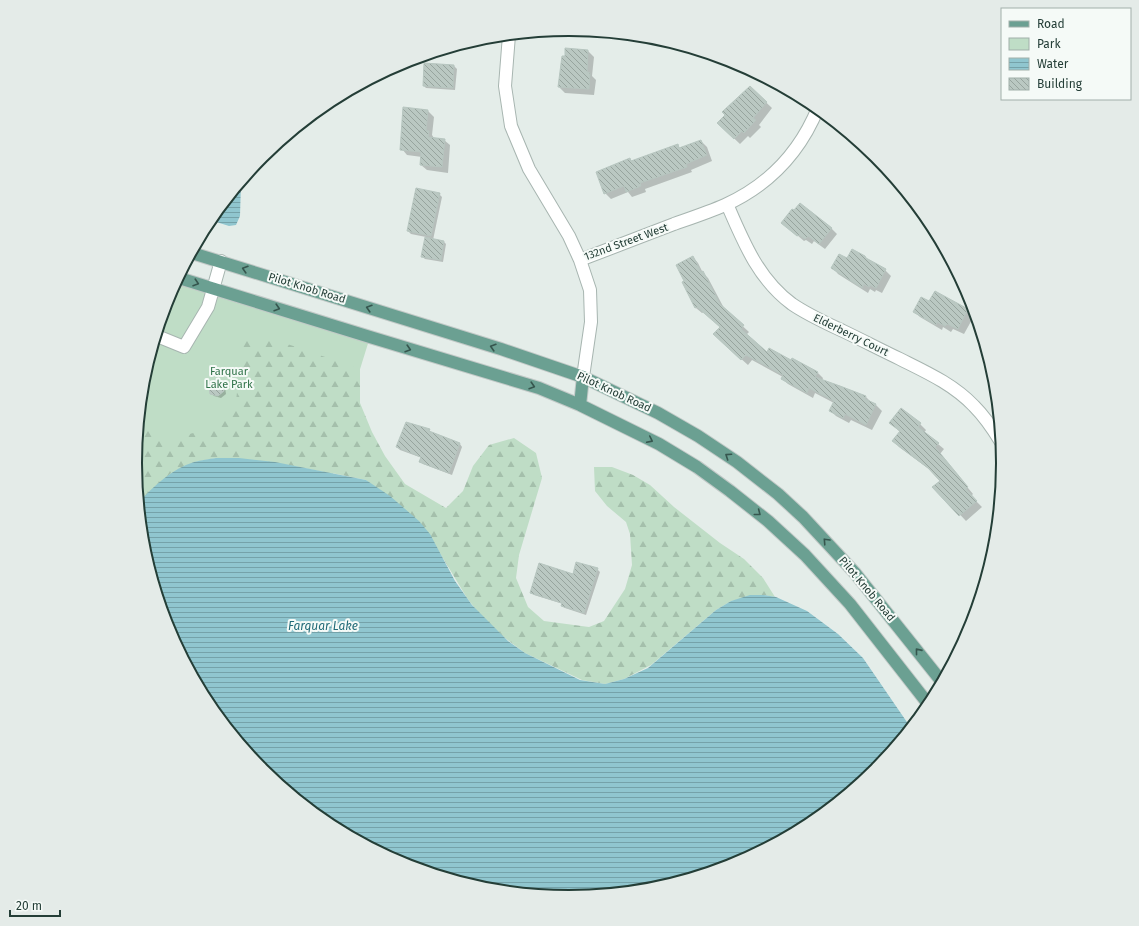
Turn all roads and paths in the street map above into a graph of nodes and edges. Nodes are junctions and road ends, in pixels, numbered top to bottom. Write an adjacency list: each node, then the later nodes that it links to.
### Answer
1 (509, 41): 5 (street, 132nd Street West)
2 (816, 114): 3 (street, 132nd Street West)
3 (727, 204): 5 (street, 132nd Street West); 12 (street, Elderberry Court)
4 (197, 254): 6 (main road, Pilot Knob Road)
5 (580, 260): 10 (street)
6 (221, 262): 8 (street); 10 (main road, Pilot Knob Road, one-way to 6)
7 (184, 280): 8 (main road, Pilot Knob Road, one-way to 8)
8 (213, 288): 9 (street); 11 (main road, Pilot Knob Road, one-way to 11)
9 (161, 338)
10 (583, 377): 11 (main road); 13 (main road, Pilot Knob Road, one-way to 10)
11 (580, 405): 14 (main road, Pilot Knob Road, one-way to 14)
12 (996, 433)
13 (939, 678)
14 (925, 700)

